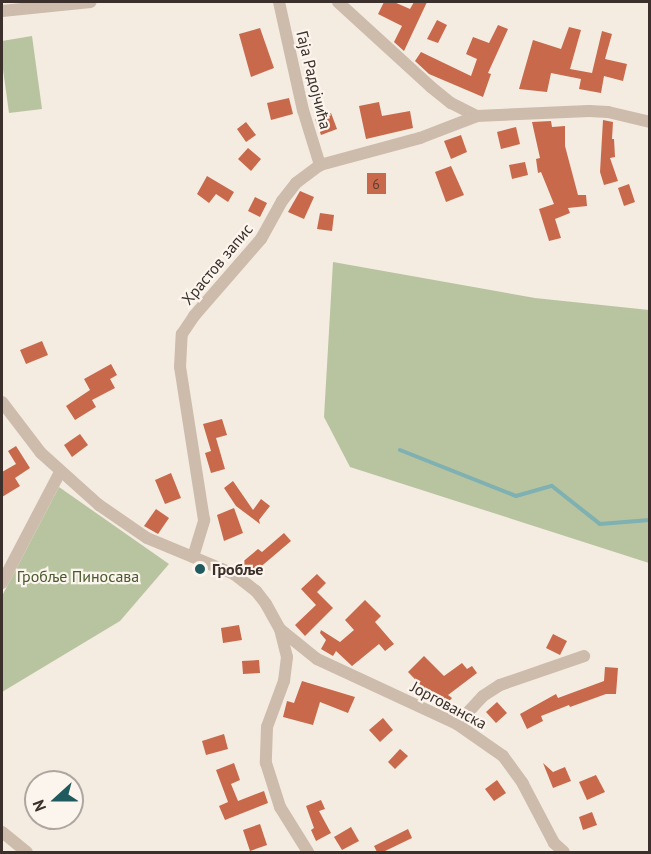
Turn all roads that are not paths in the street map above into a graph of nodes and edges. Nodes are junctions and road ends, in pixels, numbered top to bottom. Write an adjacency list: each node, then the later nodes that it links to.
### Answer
1 (91, 2): 4 (street)
2 (279, 2): 9 (street, Гаја Радојчића)
3 (338, 2): 5 (street)
4 (2, 11)
5 (451, 103): 6 (street); 8 (street)
6 (477, 116): 7 (street, Храстов запис); 8 (street, Храстов запис)
7 (650, 122)
8 (447, 128): 9 (street, Храстов запис)
9 (320, 165): 12 (street, Храстов запис)
10 (2, 402): 11 (street)
11 (60, 472): 12 (street); 13 (street)
12 (193, 557): 14 (street)
13 (2, 583)
14 (280, 629): 16 (street, Јоргованска); 19 (street)
15 (584, 656): 16 (street)
16 (456, 724): 20 (street, Јоргованска)
17 (2, 832): 18 (street)
18 (27, 852)
19 (308, 852)
20 (564, 852)

